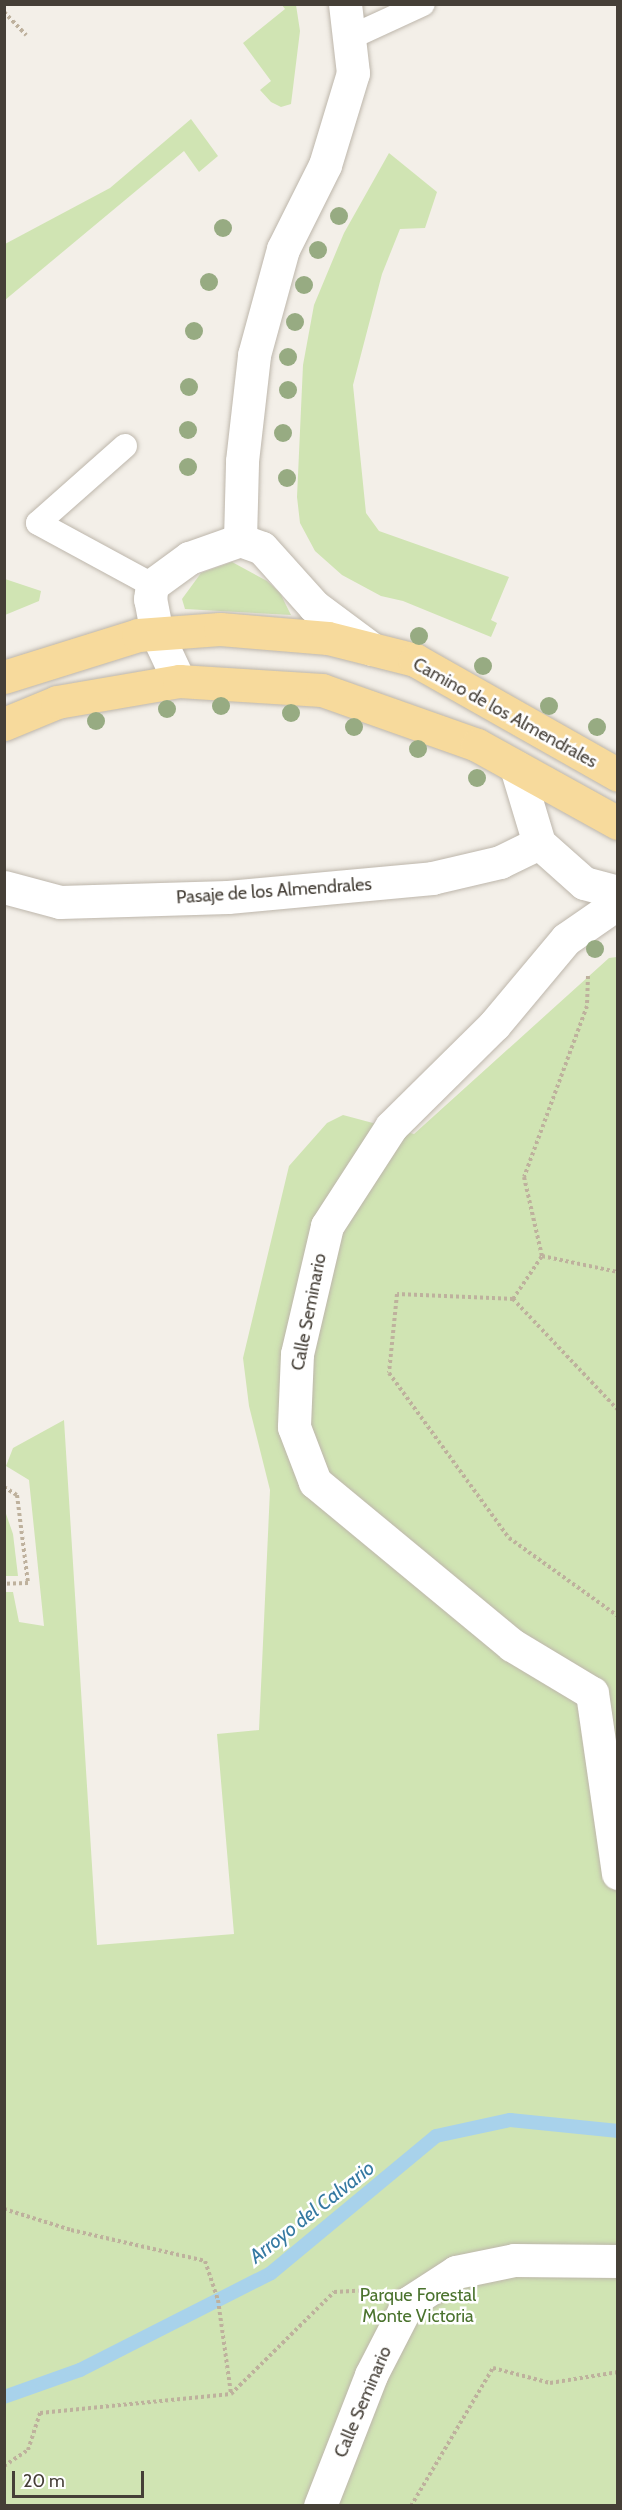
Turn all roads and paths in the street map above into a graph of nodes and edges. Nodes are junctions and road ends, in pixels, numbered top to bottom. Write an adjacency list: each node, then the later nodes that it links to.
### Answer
1 (345, 4): 5 (street)
2 (423, 4): 5 (lane)
3 (4, 12): 4 (path)
4 (26, 35)
5 (349, 38): 7 (street)
6 (125, 446): 8 (lane)
7 (240, 540): 8 (street); 10 (street)
8 (152, 585): 9 (street)
9 (157, 633): 10 (main road, Camino de los Almendrales); 11 (main road, Camino de los Almendrales); 12 (street)
10 (372, 649): 15 (main road, Camino de los Almendrales)
11 (4, 678)
12 (179, 681): 13 (main road); 14 (main road)
13 (4, 724)
14 (516, 767): 16 (main road); 17 (street)
15 (618, 775)
16 (618, 823)
17 (539, 843): 18 (street, Pasaje de los Almendrales); 19 (street)
18 (4, 887)
19 (618, 892)
20 (618, 903): 29 (street, Calle Seminario)
21 (589, 964): 22 (path)
22 (542, 1256): 23 (path); 24 (path)
23 (618, 1272)
24 (513, 1299): 25 (path); 28 (path)
25 (618, 1410)
26 (4, 1487): 27 (path)
27 (4, 1584)
28 (618, 1616)
29 (618, 1873)
30 (4, 2209): 34 (path)
31 (618, 2261): 32 (street, Calle Seminario)
32 (408, 2303): 34 (path); 36 (street, Calle Seminario)
33 (618, 2372): 37 (path)
34 (231, 2394): 35 (path)
35 (4, 2466)
36 (320, 2505)
37 (411, 2505)

